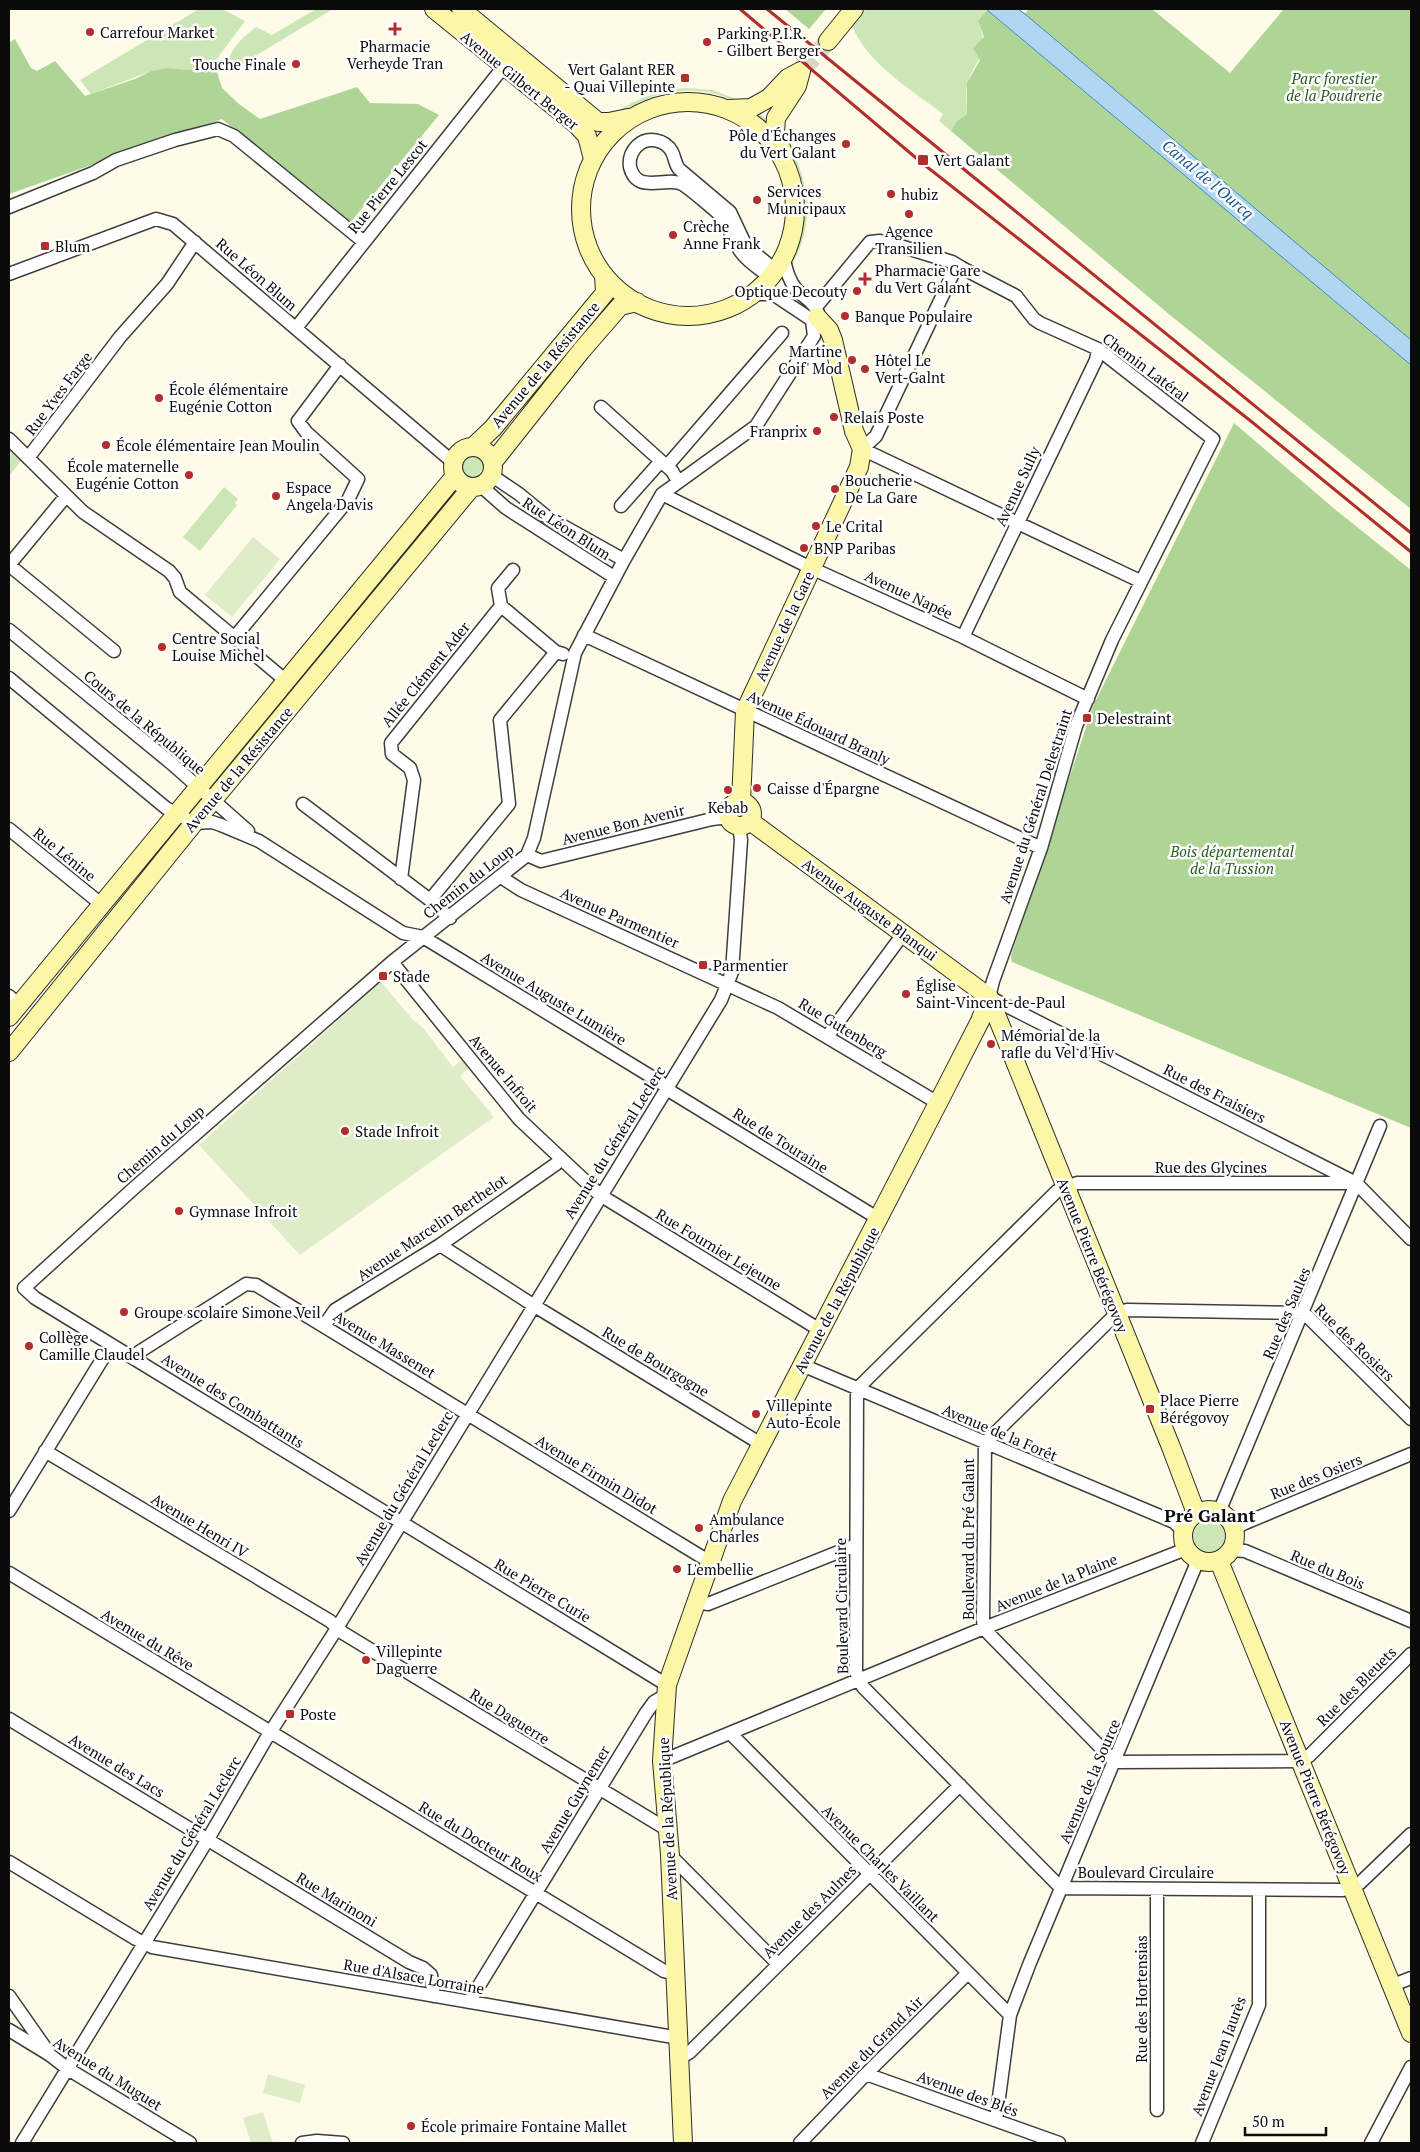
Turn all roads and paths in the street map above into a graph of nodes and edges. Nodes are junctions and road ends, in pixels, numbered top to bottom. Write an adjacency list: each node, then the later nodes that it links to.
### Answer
1 (434, 9): 5 (street, Avenue Gilbert Berger)
2 (461, 9): 5 (street, Avenue Gilbert Berger)
3 (854, 9): 4 (street)
4 (828, 41)
5 (510, 59): 7 (street, Avenue Gilbert Berger); 8 (street, Avenue Gilbert Berger); 12 (street, Rue Pierre Lescot)
6 (727, 109): 7 (street); 9 (street); 9 (street)
7 (631, 118): 8 (street)
8 (592, 159): 16 (street)
9 (784, 162): 14 (street)
10 (9, 207): 12 (street)
11 (195, 242): 15 (street, Rue Léon Blum); 20 (street, Rue Léon Blum); 29 (street, Rue Yves Farge)
12 (364, 242): 20 (street, Rue Pierre Lescot)
13 (957, 265): 19 (street, Chemin Latéral); 22 (street, Chemin Latéral); 28 (street)
14 (776, 268): 14 (street); 17 (street); 19 (street)
15 (9, 274)
16 (604, 275): 18 (street); 27 (street, Avenue de la Résistance)
17 (752, 294): 18 (street); 19 (street)
18 (637, 302): 32 (street, Avenue de la Résistance)
19 (815, 314): 28 (street); 33 (street, Chemin du Loup)
20 (296, 328): 23 (street, Rue Léon Blum)
21 (782, 333): 30 (street)
22 (1098, 348): 26 (street, Chemin Latéral); 37 (street, Avenue Sully)
23 (340, 365): 31 (street, Rue Léon Blum); 47 (street)
24 (601, 407): 30 (street)
25 (9, 439): 29 (street)
26 (1213, 439): 42 (street, Avenue du Général Delestraint)
27 (473, 447): 31 (street, Avenue de la Résistance); 32 (street)
28 (862, 449): 37 (street); 39 (street, Avenue de la Gare)
29 (28, 458): 35 (street, Rue Yves Farge)
30 (664, 464): 33 (street); 36 (street)
31 (454, 469): 32 (street); 52 (street, Avenue de la Résistance)
32 (484, 478): 38 (street, Rue Léon Blum); 41 (street, Rue Léon Blum); 56 (street, Avenue de la Résistance)
33 (678, 481): 34 (street, Chemin du Loup)
34 (662, 494): 38 (street, Chemin du Loup); 39 (street, Avenue Napée)
35 (66, 496): 47 (street, Rue Yves Farge); 48 (street)
36 (621, 506)
37 (1018, 523): 42 (street); 46 (street, Avenue Sully)
38 (624, 560): 41 (street, Chemin du Loup)
39 (811, 568): 46 (street, Avenue Napée); 54 (street, Avenue de la Gare)
40 (513, 570): 43 (street)
41 (614, 577): 45 (street, Chemin du Loup)
42 (1140, 581): 53 (street, Avenue du Général Delestraint)
43 (501, 606): 49 (street); 66 (street, Allée Clément Ader)
44 (9, 630): 55 (street, Cours de la République)
45 (584, 635): 50 (street, Chemin du Loup); 54 (street, Avenue Édouard Branly)
46 (963, 637): 53 (street, Avenue Napée)
47 (234, 638): 52 (street, Rue Yves Farge)
48 (114, 651)
49 (556, 652): 50 (street); 67 (street)
50 (574, 657): 64 (street, Chemin du Loup)
51 (9, 678): 58 (street, Cours de la République)
52 (286, 680): 55 (street, Avenue de la Résistance)
53 (1088, 699): 63 (street, Avenue du Général Delestraint)
54 (745, 711): 59 (street, Avenue de la Gare); 63 (street, Avenue Édouard Branly)
55 (197, 786): 56 (street, Cours de la République); 58 (street, Avenue de la Résistance)
56 (213, 801): 60 (street, Avenue de la Résistance); 62 (street, Cours de la République)
57 (303, 804): 66 (street)
58 (175, 814): 60 (street, Cours de la République); 68 (street, Avenue de la Résistance)
59 (739, 821): 64 (street, Avenue Bon Avenir); 70 (street, Avenue Auguste Blanqui); 73 (street, Avenue du Général Leclerc)
60 (194, 822): 62 (street, Cours de la République); 79 (street, Avenue de la Résistance)
61 (9, 829): 68 (street, Rue Lénine)
62 (259, 841): 71 (street, Cours de la République)
63 (1041, 848): 74 (street, Avenue du Général Delestraint)
64 (527, 855): 65 (street, Chemin du Loup)
65 (501, 877): 69 (street, Chemin du Loup); 73 (street, Avenue Parmentier)
66 (401, 879): 67 (street)
67 (430, 900): 69 (street)
68 (101, 904): 75 (street, Avenue de la Résistance)
69 (450, 918): 71 (street, Chemin du Loup)
70 (903, 934): 74 (street, Avenue Auguste Blanqui); 78 (street)
71 (423, 937): 72 (street, Chemin du Loup); 80 (street, Avenue Auguste Lumière)
72 (392, 962): 83 (street, Avenue Infroit); 90 (street, Chemin du Loup)
73 (728, 984): 78 (street, Rue Gutenberg); 80 (street, Avenue du Général Leclerc)
74 (989, 997): 76 (street, Avenue de la République); 77 (street, Avenue Pierre Bérégovoy); 84 (street, Rue des Fraisiers)
75 (12, 1006)
76 (976, 1030): 77 (street); 81 (street, Avenue de la République)
77 (1004, 1036): 85 (street, Avenue Pierre Bérégovoy)
78 (827, 1037): 81 (street, Rue Gutenberg)
79 (9, 1052)
80 (666, 1088): 86 (street, Avenue du Général Leclerc); 87 (street, Rue de Touraine)
81 (938, 1103): 87 (street, Avenue de la République)
82 (1380, 1126): 84 (street, Rue des Saules)
83 (561, 1158): 86 (street, Avenue Infroit); 89 (street, Avenue Marcelin Berthelot)
84 (1356, 1183): 85 (street, Rue des Glycines); 88 (street, Rue des Fraisiers); 93 (street, Rue des Saules)
85 (1066, 1187): 92 (street, Avenue Pierre Bérégovoy); 99 (street)
86 (600, 1195): 91 (street, Avenue du Général Leclerc); 95 (street, Rue Fournier Lejeune)
87 (878, 1219): 95 (street, Avenue de la République)
88 (1411, 1239)
89 (440, 1244): 91 (street, Rue de Bourgogne); 94 (street, Avenue Marcelin Berthelot)
90 (24, 1288): 96 (street, Avenue des Combattants)
91 (533, 1305): 100 (street, Avenue du Général Leclerc); 103 (street, Rue de Bourgogne)
92 (1117, 1313): 93 (street, Rue des Rosiers); 102 (street, Boulevard du Pré Galant); 108 (street, Avenue Pierre Bérégovoy)
93 (1304, 1313): 101 (street, Rue des Rosiers); 107 (street, Rue des Saules)
94 (324, 1326): 97 (street, Avenue Massenet); 100 (street, Avenue Massenet)
95 (820, 1330): 98 (street, Avenue de la République)
96 (111, 1345): 97 (street, Avenue des Combattants); 104 (street)
97 (134, 1359): 109 (street, Avenue des Combattants)
98 (802, 1365): 99 (street, Avenue de la Forêt); 103 (street, Avenue de la République)
99 (857, 1389): 102 (street, Avenue de la Forêt); 112 (street, Boulevard Circulaire)
100 (467, 1414): 109 (street, Avenue du Général Leclerc); 115 (street, Avenue Firmin Didot)
101 (1411, 1419)
102 (985, 1443): 111 (street, Avenue de la Forêt); 120 (street, Boulevard du Pré Galant)
103 (761, 1444): 115 (street, Avenue de la République)
104 (45, 1451): 106 (street); 119 (street, Avenue Henri IV)
105 (1411, 1454): 110 (street, Rue des Osiers)
106 (9, 1510)
107 (1219, 1512): 108 (street); 110 (street)
108 (1196, 1513): 111 (street)
109 (401, 1522): 119 (street, Avenue du Général Leclerc); 123 (street, Rue Pierre Curie)
110 (1234, 1530): 114 (street)
111 (1183, 1531): 113 (street)
112 (856, 1545): 117 (street); 122 (street, Boulevard Circulaire)
113 (1192, 1554): 114 (street); 120 (street, Avenue de la Plaine); 129 (street, Avenue de la Source)
114 (1225, 1555): 118 (street, Rue du Bois); 128 (street, Avenue Pierre Bérégovoy)
115 (710, 1562): 117 (street, Avenue de la République)
116 (9, 1573): 125 (street, Avenue du Rêve)
117 (696, 1602): 123 (street, Avenue de la République)
118 (1411, 1621)
119 (337, 1627): 125 (street, Avenue du Général Leclerc); 131 (street, Rue Daguerre)
120 (984, 1628): 122 (street, Avenue de la Plaine); 129 (street, Boulevard du Pré Galant)
121 (1411, 1654): 128 (street, Rue des Bleuets)
122 (858, 1680): 126 (street, Avenue de la Plaine); 130 (street, Boulevard Circulaire)
123 (666, 1690): 127 (street, Avenue de la République); 131 (street, Avenue Guynemer)
124 (9, 1719): 134 (street, Avenue des Lacs)
125 (271, 1732): 134 (street, Avenue du Général Leclerc); 142 (street, Rue du Docteur Roux)
126 (730, 1733): 127 (street, Avenue de la Plaine); 137 (street, Avenue Charles Vaillant)
127 (662, 1761): 132 (street, Avenue de la République)
128 (1301, 1761): 129 (street); 138 (street, Avenue Pierre Bérégovoy)
129 (1115, 1762): 139 (street, Avenue de la Source)
130 (960, 1786): 137 (street, Avenue des Aulnes); 139 (street, Boulevard Circulaire)
131 (599, 1790): 132 (street, Rue Daguerre); 142 (street, Avenue Guynemer)
132 (668, 1830): 135 (street, Avenue de la République)
133 (1411, 1834): 138 (street)
134 (208, 1839): 143 (street, Avenue du Général Leclerc); 150 (street, Rue Marinoni)
135 (670, 1855): 144 (street); 145 (street, Avenue de la République)
136 (9, 1862): 143 (street, Rue d'Alsace Lorraine)
137 (868, 1874): 144 (street, Avenue des Aulnes); 146 (street, Avenue Charles Vaillant)
138 (1353, 1887): 141 (street, Boulevard Circulaire); 148 (street, Avenue Pierre Bérégovoy)
139 (1061, 1888): 140 (street, Boulevard Circulaire); 152 (street, Avenue de la Source)
140 (1157, 1889): 141 (street, Boulevard Circulaire); 161 (street, Rue des Hortensias)
141 (1259, 1890): 170 (street, Avenue Jean Jaurès)
142 (536, 1893): 145 (street, Rue du Docteur Roux); 151 (street, Avenue Guynemer)
143 (144, 1944): 150 (street, Rue d'Alsace Lorraine); 159 (street, Avenue du Général Leclerc)
144 (778, 1964): 157 (street, Avenue des Aulnes)
145 (675, 1974): 155 (street, Avenue de la République)
146 (967, 1974): 152 (street, Avenue Charles Vaillant); 160 (street, Avenue du Grand Air)
147 (1411, 1978): 148 (street)
148 (1393, 1985): 154 (street, Avenue Pierre Bérégovoy)
149 (9, 1996): 156 (street)
150 (434, 1996): 151 (street, Rue d'Alsace Lorraine)
151 (469, 2002): 155 (street, Rue d'Alsace Lorraine)
152 (1010, 2015): 162 (street, Avenue de la Source)
153 (9, 2030): 156 (street, Avenue du Muguet)
154 (1411, 2033)
155 (678, 2038): 157 (street, Avenue de la République)
156 (50, 2055): 159 (street, Avenue du Muguet)
157 (680, 2058): 167 (street, Avenue de la République)
158 (1411, 2067): 171 (street)
159 (68, 2069): 164 (street, Avenue du Général Leclerc); 165 (street, Avenue du Muguet)
160 (866, 2074): 162 (street, Avenue des Blés); 168 (street, Avenue du Grand Air)
161 (1157, 2110)
162 (996, 2120): 169 (street, Avenue des Blés)
163 (340, 2142): 166 (street)
164 (22, 2143)
165 (190, 2143)
166 (302, 2143)
167 (683, 2143)
168 (800, 2143)
169 (1059, 2143)
170 (1202, 2143)
171 (1371, 2143)

